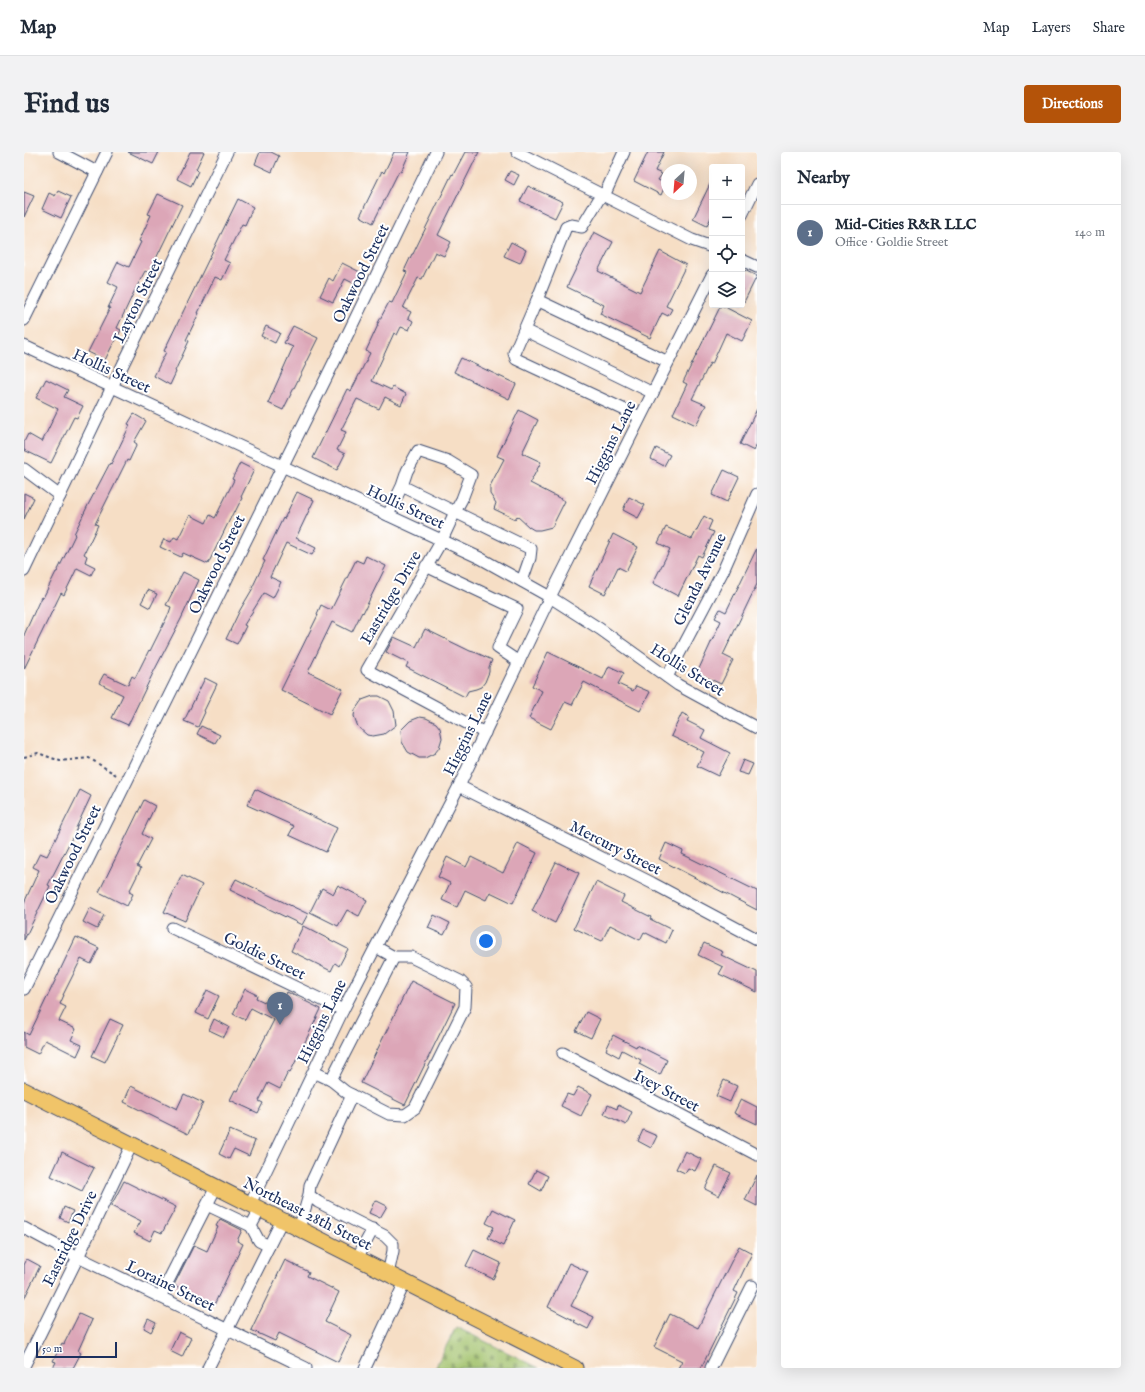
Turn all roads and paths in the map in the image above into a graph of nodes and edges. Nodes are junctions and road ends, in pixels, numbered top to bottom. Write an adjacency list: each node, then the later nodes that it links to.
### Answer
1 (59, 152): 7 (street)
2 (106, 152): 7 (street)
3 (227, 152): 20 (street, Layton Street)
4 (436, 152): 23 (street, Oakwood Street)
5 (518, 152): 9 (street)
6 (624, 152): 9 (street)
7 (97, 172): 16 (street)
8 (757, 184): 10 (street)
9 (603, 195): 11 (street); 15 (street)
10 (745, 209)
11 (709, 246)
12 (745, 261): 13 (street)
13 (757, 267)
14 (709, 281): 19 (street, Higgins Lane)
15 (537, 300): 17 (street); 19 (street)
16 (24, 320)
17 (524, 330): 21 (street); 22 (street)
18 (24, 346): 20 (street, Hollis Street)
19 (668, 362): 21 (street, Higgins Lane)
20 (112, 387): 23 (street, Hollis Street); 27 (street, Layton Street)
21 (653, 393): 22 (street, Higgins Lane)
22 (640, 418): 34 (street, Higgins Lane)
23 (281, 467): 29 (street, Hollis Street); 40 (street, Oakwood Street)
24 (24, 470): 27 (street)
25 (402, 486): 28 (street); 28 (street, Eastridge Drive); 29 (street)
26 (757, 494): 36 (street, Glenda Avenue)
27 (60, 496): 32 (street, Layton Street)
28 (455, 512): 30 (street, Eastridge Drive); 33 (street)
29 (388, 515): 30 (street, Hollis Street)
30 (442, 540): 31 (street, Eastridge Drive); 33 (street, Hollis Street)
31 (426, 566): 35 (street); 38 (street, Eastridge Drive)
32 (24, 571)
33 (522, 581): 34 (street, Hollis Street)
34 (550, 597): 35 (street, Higgins Lane); 36 (street, Hollis Street)
35 (518, 662): 38 (street, Higgins Lane)
36 (667, 677): 37 (street, Hollis Street)
37 (757, 728)
38 (485, 733): 41 (street, Higgins Lane)
39 (24, 757): 40 (path)
40 (126, 781): 46 (street, Oakwood Street)
41 (459, 786): 43 (street, Mercury Street); 44 (street, Higgins Lane)
42 (172, 928): 47 (street, Goldie Street)
43 (757, 939)
44 (376, 946): 45 (street); 47 (street, Higgins Lane)
45 (394, 956): 50 (street); 52 (street)
46 (24, 989)
47 (343, 1010): 49 (street, Higgins Lane)
48 (563, 1052): 54 (street, Ivey Street)
49 (314, 1072): 50 (street); 58 (street, Higgins Lane)
50 (331, 1080): 52 (street)
51 (24, 1090): 53 (main road, Northeast 28th Street)
52 (352, 1095): 56 (street)
53 (132, 1144): 55 (main road, Northeast 28th Street); 65 (street, Eastridge Drive)
54 (757, 1155)
55 (216, 1187): 57 (street); 58 (main road, Northeast 28th Street)
56 (309, 1195): 62 (street); 63 (street)
57 (207, 1205): 60 (street); 70 (street)
58 (255, 1206): 59 (main road, Northeast 28th Street); 60 (street, Higgins Lane)
59 (282, 1220): 62 (main road, Northeast 28th Street); 64 (street)
60 (251, 1226): 64 (street)
61 (24, 1228): 65 (street, Loraine Street)
62 (299, 1229): 66 (main road, Northeast 28th Street)
63 (373, 1229): 66 (street); 67 (street)
64 (269, 1246): 71 (street)
65 (78, 1257): 70 (street, Loraine Street); 72 (street, Eastridge Drive)
66 (357, 1258): 67 (main road, Northeast 28th Street)
67 (388, 1274): 68 (main road, Northeast 28th Street)
68 (405, 1282): 75 (street); 76 (main road, Northeast 28th Street)
69 (752, 1286): 77 (street)
70 (160, 1297): 71 (street, Loraine Street)
71 (226, 1330): 73 (street); 74 (street, Loraine Street)
72 (24, 1366)
73 (208, 1368)
74 (306, 1368)
75 (365, 1368)
76 (575, 1368)
77 (711, 1368)

